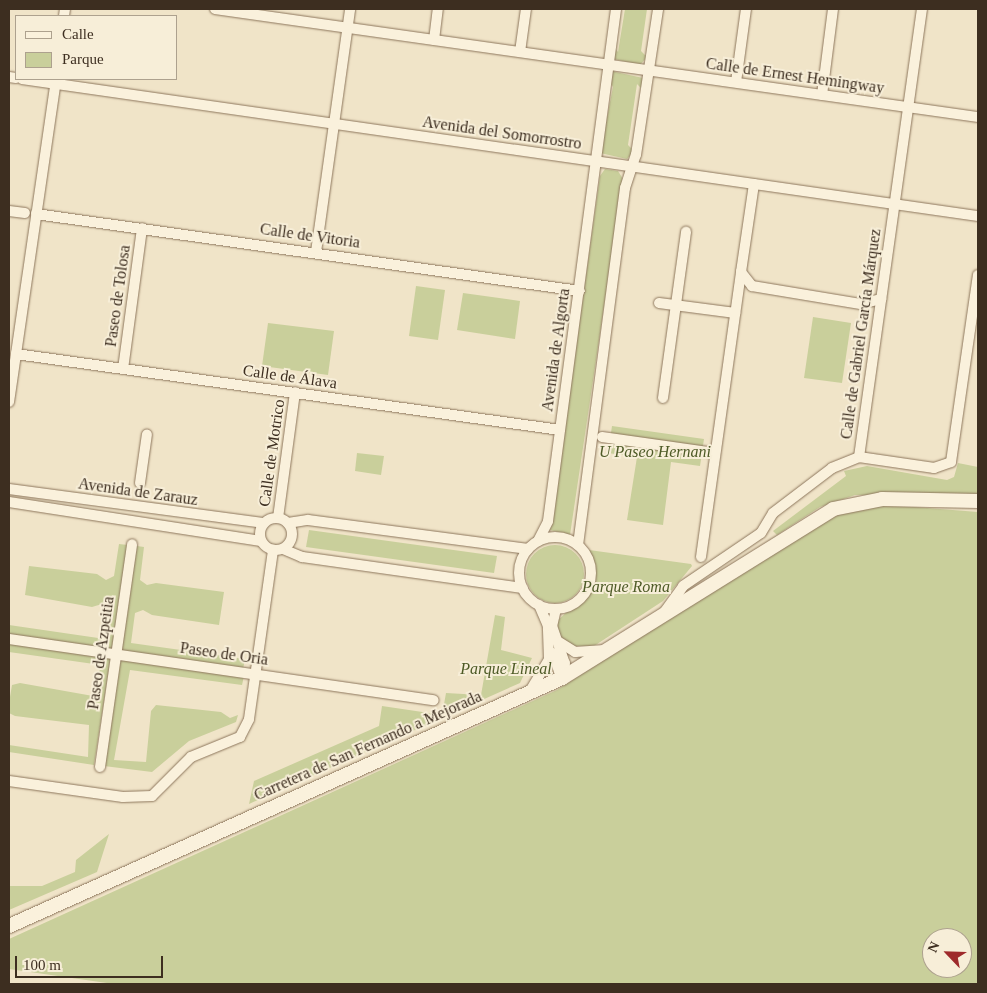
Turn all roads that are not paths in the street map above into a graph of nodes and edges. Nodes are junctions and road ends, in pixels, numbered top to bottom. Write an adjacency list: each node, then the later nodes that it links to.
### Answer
1 (215, 9): 10 (street, Calle de Ernest Hemingway)
2 (350, 9): 11 (street)
3 (438, 9): 12 (street)
4 (526, 9): 13 (street)
5 (616, 9): 14 (street, Avenida de Algorta)
6 (658, 9): 15 (street)
7 (746, 9): 18 (street)
8 (834, 9): 19 (street)
9 (922, 9): 20 (street, Calle de Gabriel García Márquez)
10 (257, 12): 11 (street, Calle de Ernest Hemingway)
11 (348, 28): 12 (street, Calle de Ernest Hemingway); 22 (street)
12 (434, 40): 13 (street, Calle de Ernest Hemingway)
13 (520, 52): 14 (street, Calle de Ernest Hemingway)
14 (607, 64): 15 (street, Calle de Ernest Hemingway); 23 (street, Avenida de Algorta)
15 (648, 70): 18 (street, Calle de Ernest Hemingway); 24 (street)
16 (38, 80): 17 (street, Avenida del Somorrostro)
17 (55, 81): 22 (street, Avenida del Somorrostro); 29 (street)
18 (736, 82): 19 (street, Calle de Ernest Hemingway)
19 (822, 95): 20 (street, Calle de Ernest Hemingway)
20 (909, 107): 21 (street, Calle de Ernest Hemingway); 26 (street, Calle de Gabriel García Márquez)
21 (978, 117)
22 (334, 126): 23 (street, Avenida del Somorrostro); 33 (street)
23 (596, 161): 24 (street, Avenida del Somorrostro); 36 (street, Avenida de Algorta)
24 (633, 167): 25 (street, Avenida del Somorrostro); 61 (street)
25 (754, 184): 26 (street, Avenida del Somorrostro); 34 (street)
26 (894, 204): 30 (street, Avenida del Somorrostro); 37 (street, Calle de Gabriel García Márquez)
27 (9, 211): 28 (street)
28 (25, 213)
29 (36, 214): 31 (street, Calle de Vitoria); 41 (street)
30 (978, 216)
31 (142, 228): 33 (street, Calle de Vitoria); 42 (street, Paseo de Tolosa)
32 (686, 232): 39 (street)
33 (316, 252): 36 (street, Calle de Vitoria)
34 (741, 272): 37 (street); 40 (street)
35 (978, 275): 50 (street)
36 (580, 292): 46 (street, Avenida de Algorta)
37 (881, 299): 50 (street, Calle de Gabriel García Márquez)
38 (659, 303): 39 (street)
39 (676, 306): 40 (street); 44 (street)
40 (735, 313): 49 (street)
41 (16, 354): 42 (street, Calle de Álava); 45 (street)
42 (123, 369): 43 (street, Calle de Álava)
43 (295, 392): 46 (street, Calle de Álava); 55 (street, Calle de Motrico)
44 (663, 398)
45 (9, 402)
46 (560, 430): 59 (street, Avenida de Algorta)
47 (147, 434): 51 (street)
48 (602, 437): 49 (street)
49 (715, 453): 64 (street)
50 (859, 457): 68 (street, Calle de Gabriel García Márquez)
51 (140, 482)
52 (9, 489): 56 (street, Avenida de Zarauz)
53 (978, 501): 68 (street, Carretera de San Fernando a Mejorada)
54 (9, 502): 58 (street, Avenida de Zarauz)
55 (278, 518): 56 (street, Avenida de Zarauz); 57 (street)
56 (263, 523): 58 (street)
57 (288, 523): 62 (street); 63 (street)
58 (261, 541): 63 (street, Avenida de Zarauz)
59 (538, 541): 61 (street); 62 (street)
60 (132, 544): 72 (street, Paseo de Azpeitia)
61 (578, 545): 67 (street)
62 (528, 549): 65 (street)
63 (278, 550): 65 (street, Avenida de Zarauz); 73 (street)
64 (701, 557)
65 (523, 588): 66 (street)
66 (539, 605): 67 (street); 69 (street)
67 (556, 609): 69 (street)
68 (656, 622): 71 (street, Carretera de San Fernando a Mejorada)
69 (552, 638): 71 (street); 74 (street); 75 (street)
70 (9, 639): 72 (street, Paseo de Oria)
71 (619, 644): 74 (street, Carretera de San Fernando a Mejorada)
72 (116, 654): 73 (street, Paseo de Oria); 77 (street, Paseo de Azpeitia)
73 (256, 674): 76 (street, Paseo de Oria); 78 (street)
74 (562, 678): 75 (street, Carretera de San Fernando a Mejorada)
75 (526, 696): 79 (street, Carretera de San Fernando a Mejorada)
76 (434, 700)
77 (100, 767)
78 (9, 781)
79 (9, 926)

